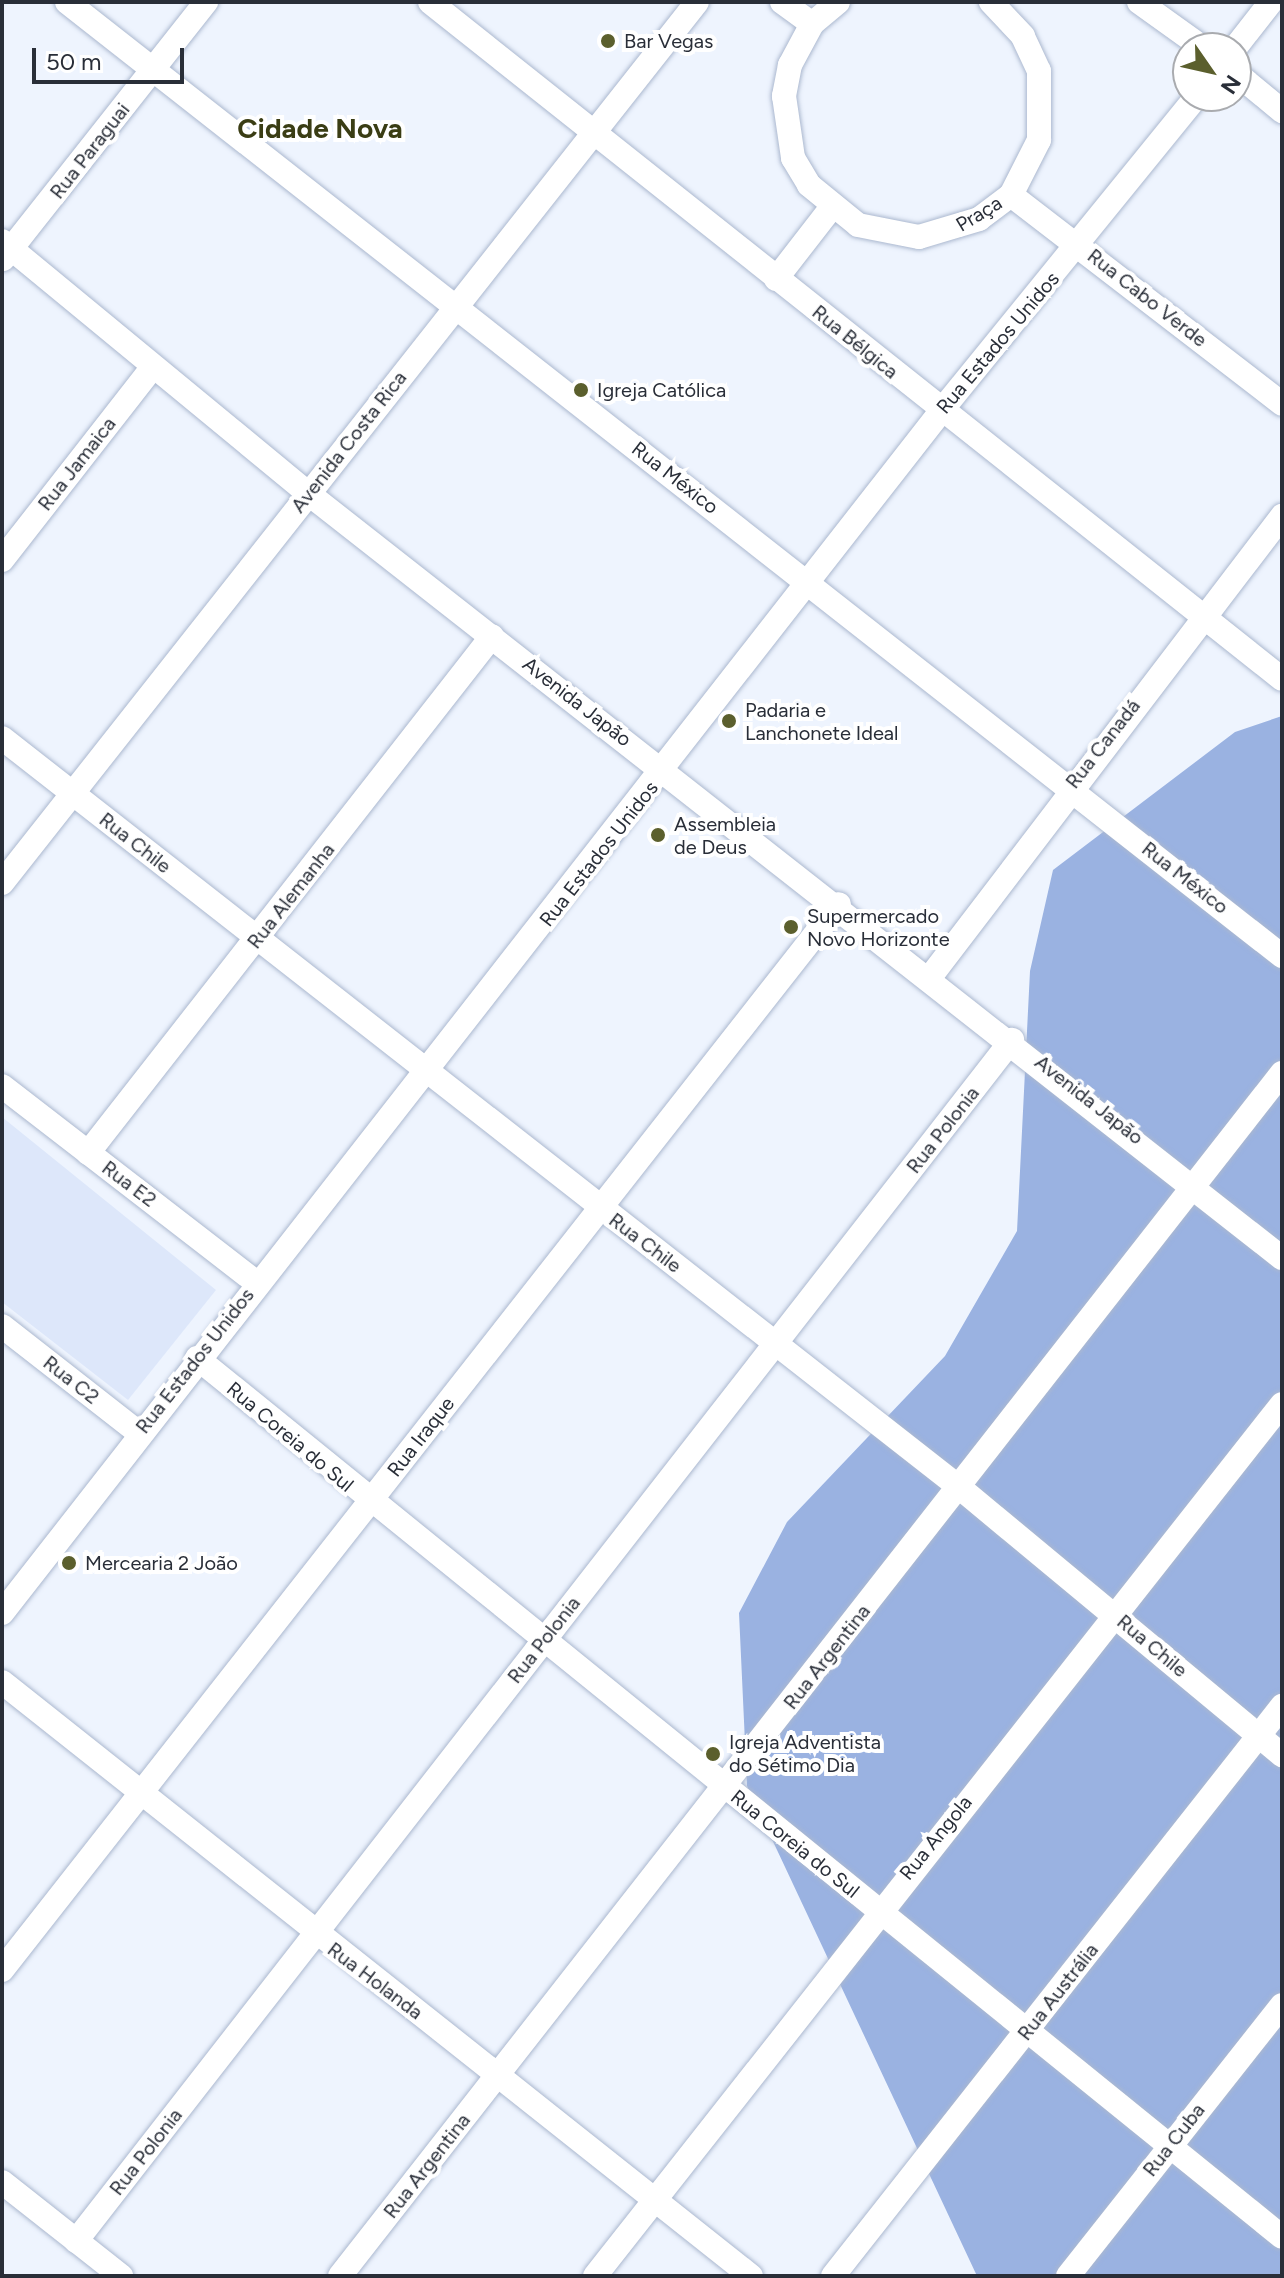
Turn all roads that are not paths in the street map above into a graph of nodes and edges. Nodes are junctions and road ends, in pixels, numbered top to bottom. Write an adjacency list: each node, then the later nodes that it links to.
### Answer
1 (67, 2): 13 (street, Rua México)
2 (206, 2): 13 (street, Rua Paraguai)
3 (430, 2): 17 (street, Rua Bélgica)
4 (697, 2): 17 (street, Avenida Costa Rica)
5 (782, 2): 10 (street)
6 (838, 2): 10 (street, Praça)
7 (1139, 2): 11 (street)
8 (1271, 2): 12 (street)
9 (996, 3): 18 (street, Praça)
10 (812, 24): 19 (street, Praça)
11 (1181, 32)
12 (1248, 32)
13 (154, 70): 21 (street, Rua Paraguai); 23 (street, Rua México)
14 (1252, 86): 15 (street)
15 (1282, 111)
16 (1184, 112): 20 (street, Rua Estados Unidos)
17 (594, 131): 22 (street, Rua Bélgica); 23 (street, Avenida Costa Rica)
18 (1011, 195): 19 (street, Praça); 20 (street, Rua Cabo Verde)
19 (831, 208): 22 (street)
20 (1080, 245): 25 (street, Rua Cabo Verde); 26 (street, Rua Estados Unidos)
21 (5, 250): 24 (street, Avenida Japão)
22 (776, 279): 26 (street, Rua Bélgica)
23 (455, 307): 27 (street, Avenida Costa Rica); 30 (street, Rua México)
24 (153, 367): 27 (street, Avenida Japão); 29 (street, Rua Jamaica)
25 (1282, 404)
26 (941, 411): 30 (street, Rua Estados Unidos); 31 (street, Rua Bélgica)
27 (309, 494): 32 (street, Avenida Japão); 37 (street, Avenida Costa Rica)
28 (1282, 516): 31 (street, Rua Canadá)
29 (2, 560)
30 (810, 583): 35 (street, Rua Estados Unidos); 36 (street, Rua México)
31 (1203, 616): 33 (street, Rua Bélgica); 36 (street, Rua Canadá)
32 (492, 636): 35 (street, Avenida Japão); 40 (street, Rua Alemanha)
33 (1282, 679)
34 (2, 738): 37 (street, Rua Chile)
35 (664, 770): 39 (street, Avenida Japão); 44 (street, Rua Estados Unidos)
36 (1069, 786): 41 (street, Rua México); 42 (street, Rua Canadá)
37 (73, 794): 38 (street, Avenida Costa Rica); 40 (street, Rua Chile)
38 (2, 883)
39 (839, 904): 42 (street, Avenida Japão); 49 (street, Rua Iraque)
40 (258, 938): 44 (street, Rua Chile); 47 (street, Rua Alemanha)
41 (1282, 956)
42 (931, 976): 43 (street, Avenida Japão)
43 (1012, 1040): 48 (street, Avenida Japão); 53 (street, Rua Polonia)
44 (427, 1073): 49 (street, Rua Chile); 51 (street, Rua Estados Unidos)
45 (1282, 1073): 48 (street, Rua Argentina)
46 (2, 1086): 47 (street, Rua E2)
47 (88, 1153): 51 (street, Rua E2)
48 (1197, 1185): 50 (street, Avenida Japão); 57 (street, Rua Argentina)
49 (599, 1208): 53 (street, Rua Chile); 58 (street, Rua Iraque)
50 (1282, 1258)
51 (256, 1282): 54 (street, Rua Estados Unidos)
52 (2, 1326): 56 (street, Rua C2)
53 (777, 1344): 57 (street, Rua Chile); 61 (street, Rua Polonia)
54 (197, 1358): 56 (street, Rua Estados Unidos); 58 (street, Rua Coreia do Sul)
55 (1282, 1404): 60 (street, Rua Angola)
56 (139, 1433): 59 (street, Rua Estados Unidos)
57 (959, 1487): 60 (street, Rua Chile); 66 (street, Rua Argentina)
58 (369, 1504): 61 (street, Rua Coreia do Sul); 67 (street, Rua Iraque)
59 (2, 1613)
60 (1116, 1615): 64 (street, Rua Chile); 68 (street, Rua Angola)
61 (541, 1644): 66 (street, Rua Coreia do Sul); 69 (street, Rua Polonia)
62 (2, 1682): 67 (street, Rua Holanda)
63 (1282, 1706): 64 (street, Rua Austrália)
64 (1259, 1736): 65 (street, Rua Chile); 72 (street, Rua Austrália)
65 (1282, 1755)
66 (725, 1788): 68 (street, Rua Coreia do Sul); 73 (street, Rua Argentina)
67 (140, 1792): 69 (street, Rua Holanda); 70 (street, Rua Iraque)
68 (878, 1911): 72 (street, Rua Coreia do Sul); 76 (street, Rua Angola)
69 (315, 1935): 73 (street, Rua Holanda); 78 (street, Rua Polonia)
70 (2, 1970)
71 (1282, 2005): 74 (street, Rua Cuba)
72 (1026, 2033): 74 (street, Rua Coreia do Sul); 83 (street, Rua Austrália)
73 (499, 2075): 76 (street, Rua Holanda); 80 (street, Rua Argentina)
74 (1167, 2148): 77 (street, Rua Coreia do Sul); 84 (street, Rua Cuba)
75 (2, 2182): 78 (street)
76 (655, 2198): 81 (street, Rua Angola); 82 (street, Rua Holanda)
77 (1282, 2237)
78 (76, 2241): 79 (street)
79 (121, 2276)
80 (340, 2276)
81 (595, 2276)
82 (751, 2276)
83 (833, 2276)
84 (1068, 2276)

